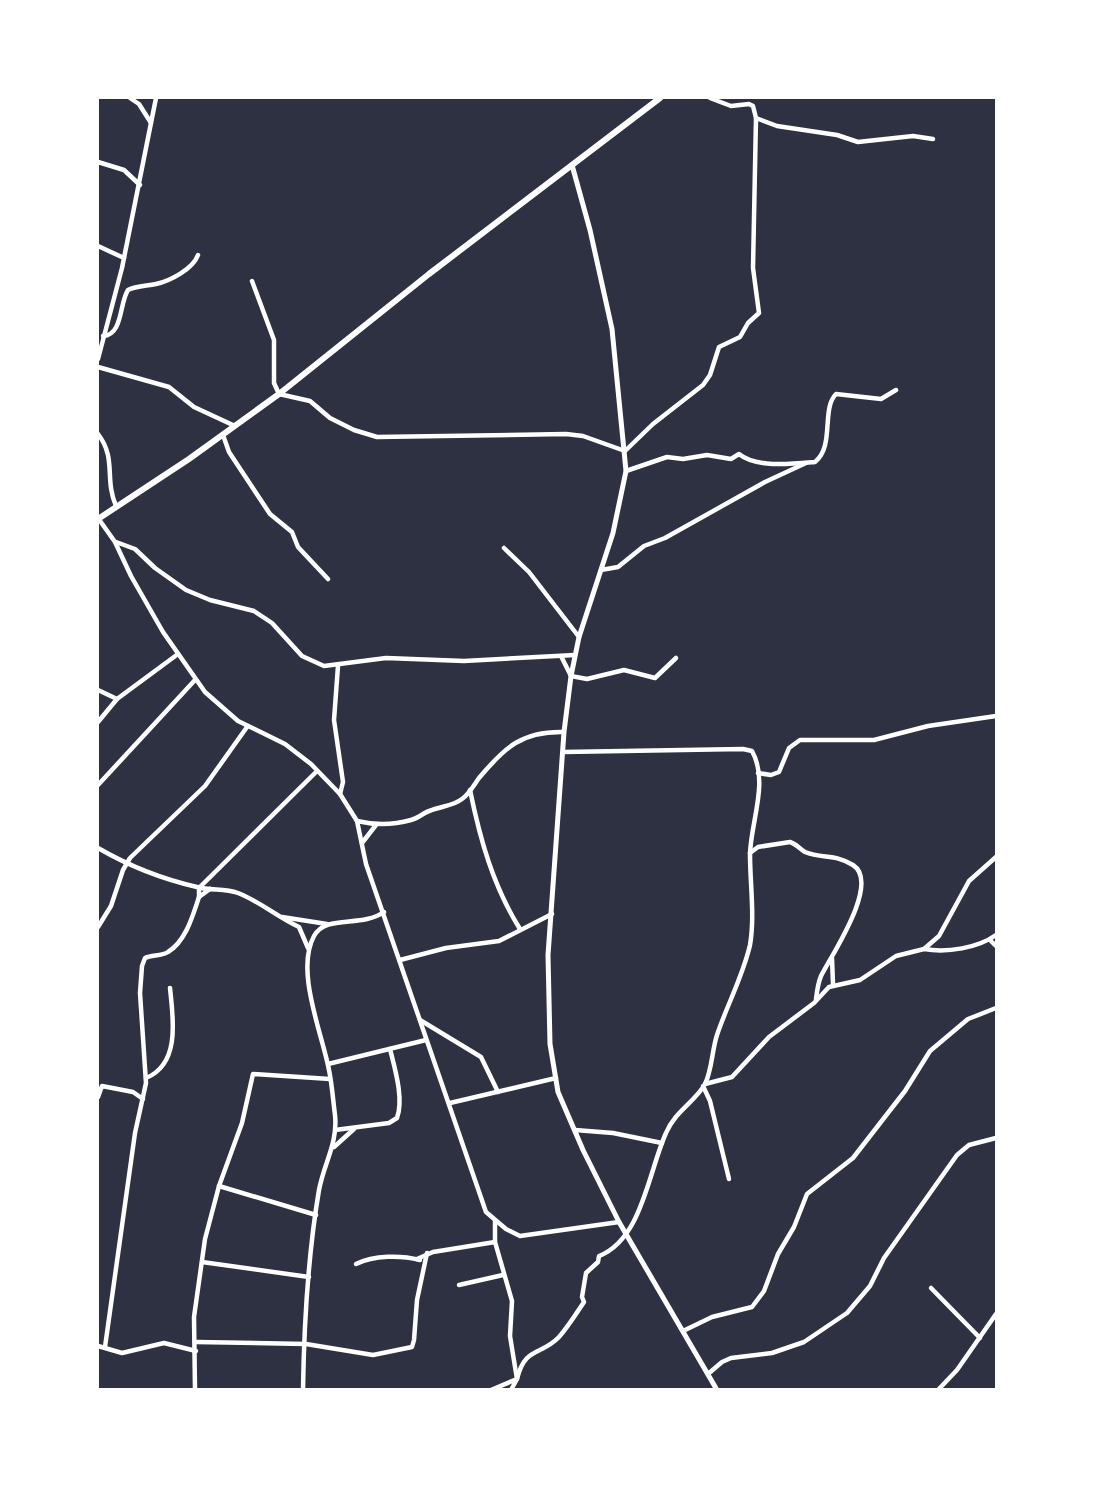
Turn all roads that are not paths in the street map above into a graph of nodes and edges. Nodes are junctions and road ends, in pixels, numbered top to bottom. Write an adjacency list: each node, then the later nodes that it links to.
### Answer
1 (130, 98): 6 (street)
2 (156, 98): 6 (street)
3 (660, 98): 9 (main road)
4 (710, 98): 5 (street)
5 (756, 118): 7 (street); 25 (street)
6 (152, 123): 10 (street)
7 (933, 140)
8 (98, 162): 10 (street)
9 (572, 165): 21 (main road); 25 (street)
10 (140, 185): 13 (street)
11 (98, 246): 13 (street)
12 (198, 255): 17 (street)
13 (124, 258): 16 (street)
14 (252, 281): 21 (street)
15 (98, 327): 16 (street)
16 (105, 330): 17 (street)
17 (103, 336): 18 (street)
18 (98, 359)
19 (98, 367): 22 (street)
20 (896, 390): 26 (street)
21 (279, 394): 22 (main road); 25 (street)
22 (235, 426): 24 (main road)
23 (98, 434): 28 (street)
24 (223, 435): 28 (main road); 33 (street)
25 (625, 451): 27 (street)
26 (806, 463): 27 (street); 32 (street)
27 (626, 471): 32 (street)
28 (116, 506): 29 (main road)
29 (98, 519): 30 (street)
30 (115, 542): 35 (street); 39 (street)
31 (504, 548): 34 (street)
32 (601, 570): 34 (street)
33 (328, 579)
34 (579, 637): 36 (street)
35 (178, 654): 41 (street); 43 (street)
36 (576, 655): 37 (street); 40 (street)
37 (561, 656): 39 (street); 40 (street)
38 (676, 658): 40 (street)
39 (338, 666): 53 (street)
40 (571, 676): 47 (street)
41 (195, 680): 46 (street); 51 (street)
42 (98, 690): 43 (street)
43 (117, 699): 45 (street)
44 (996, 716): 50 (street)
45 (98, 722)
46 (247, 727): 49 (street); 62 (street)
47 (564, 732): 48 (street); 52 (street)
48 (563, 752): 50 (street); 67 (street)
49 (317, 771): 53 (street); 63 (street)
50 (758, 773): 57 (street)
51 (98, 785)
52 (470, 790): 55 (street); 71 (street)
53 (340, 794): 54 (street)
54 (357, 821): 55 (street); 56 (street)
55 (376, 825): 56 (street)
56 (362, 843): 66 (street)
57 (751, 844): 58 (street); 60 (street)
58 (758, 847): 60 (street); 77 (street)
59 (98, 848): 62 (street)
60 (750, 853): 91 (street)
61 (996, 857): 75 (street)
62 (126, 864): 63 (street); 70 (street)
63 (199, 888): 64 (street); 65 (street)
64 (210, 889): 65 (street); 68 (street)
65 (199, 897): 89 (street)
66 (384, 912): 69 (street); 78 (street)
67 (552, 914): 71 (street); 87 (street)
68 (280, 916): 69 (street); 76 (street)
69 (328, 924): 76 (street)
70 (98, 927)
71 (520, 929): 78 (street)
72 (996, 935): 73 (street)
73 (990, 940): 74 (street); 75 (street)
74 (996, 946)
75 (924, 949): 79 (street)
76 (309, 951): 86 (street)
77 (832, 956): 79 (street); 81 (street)
78 (400, 960): 83 (street)
79 (833, 984): 81 (street)
80 (170, 988): 89 (street)
81 (815, 1002): 91 (street)
82 (996, 1008): 120 (street)
83 (420, 1020): 84 (street); 93 (street)
84 (426, 1040): 85 (street); 96 (street)
85 (390, 1049): 86 (street); 97 (street)
86 (328, 1064): 88 (street)
87 (556, 1078): 93 (street); 99 (street)
88 (330, 1079): 98 (street); 104 (street)
89 (146, 1081): 92 (street); 95 (street)
90 (100, 1085): 92 (street); 94 (street)
91 (704, 1085): 101 (street); 103 (street)
92 (133, 1092): 95 (street)
93 (498, 1092): 96 (street)
94 (98, 1097)
95 (143, 1099): 125 (street)
96 (450, 1103): 106 (street)
97 (354, 1129): 98 (street); 102 (street)
98 (335, 1130): 102 (street)
99 (575, 1130): 101 (street); 107 (street)
100 (996, 1138): 127 (street)
101 (662, 1143): 108 (street)
102 (334, 1147): 105 (street)
103 (729, 1179)
104 (219, 1186): 105 (street); 112 (street)
105 (316, 1215): 116 (street)
106 (495, 1221): 107 (street); 109 (street)
107 (619, 1222): 108 (street)
108 (626, 1236): 120 (street); 128 (street)
109 (495, 1242): 110 (street); 115 (street)
110 (427, 1253): 111 (street); 113 (street)
111 (417, 1259): 113 (street); 114 (street)
112 (202, 1262): 116 (street); 122 (street)
113 (424, 1263): 123 (street)
114 (356, 1264)
115 (503, 1275): 117 (street); 128 (street)
116 (309, 1277): 123 (street)
117 (459, 1285)
118 (931, 1288): 121 (street)
119 (996, 1314): 121 (street)
120 (683, 1331): 127 (street)
121 (980, 1338): 134 (street)
122 (196, 1342): 123 (street); 126 (street)
123 (306, 1344): 130 (street)
124 (98, 1346): 125 (street)
125 (105, 1347): 126 (street)
126 (196, 1351): 129 (street)
127 (708, 1374): 133 (street)
128 (517, 1379): 131 (street); 132 (street)
129 (195, 1389)
130 (303, 1389)
131 (491, 1389)
132 (511, 1389)
133 (717, 1389)
134 (938, 1389)

